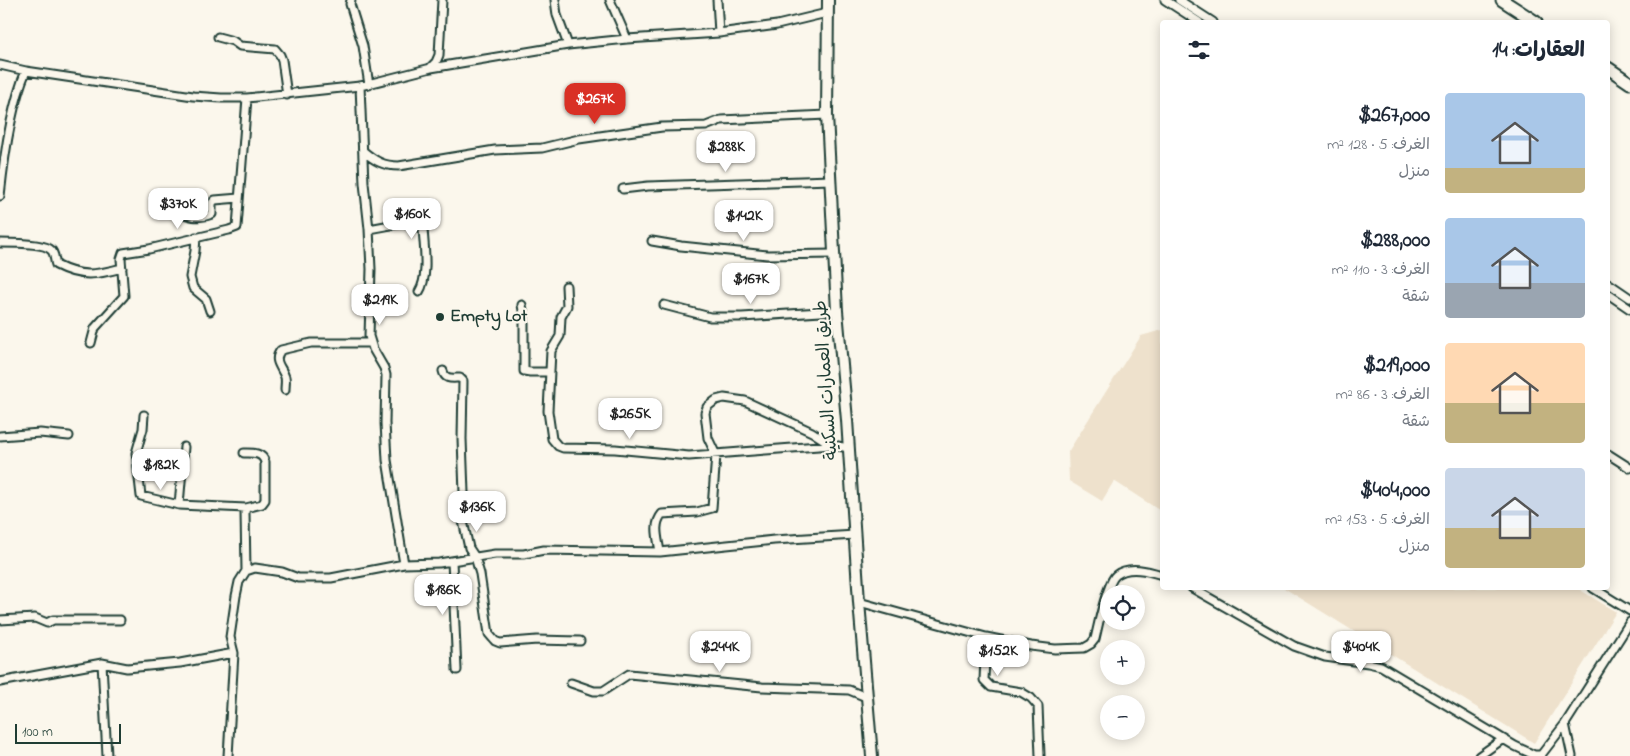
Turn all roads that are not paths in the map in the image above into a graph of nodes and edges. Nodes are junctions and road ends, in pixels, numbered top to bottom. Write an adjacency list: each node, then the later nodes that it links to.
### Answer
1 (351, 0): 23 (street)
2 (442, 0): 19 (street)
3 (555, 0): 17 (street)
4 (610, 0): 16 (street)
5 (717, 0): 14 (street)
6 (828, 0): 10 (main road, طريق العمارات السكنية)
7 (1165, 0): 11 (street)
8 (1179, 0): 12 (street)
9 (1502, 0): 13 (main road)
10 (827, 13): 14 (street); 27 (main road, طريق العمارات السكنية)
11 (1196, 20)
12 (1210, 20)
13 (1533, 20)
14 (719, 33): 16 (street)
15 (218, 37): 25 (street)
16 (627, 39): 17 (street)
17 (568, 45): 19 (street)
18 (0, 65): 21 (street)
19 (431, 68): 23 (street)
20 (1610, 69): 22 (main road)
21 (26, 71): 26 (street); 31 (street)
22 (1630, 83)
23 (369, 85): 24 (street)
24 (360, 86): 25 (street); 28 (street)
25 (287, 95): 26 (street)
26 (247, 98): 32 (street)
27 (827, 115): 28 (street); 29 (main road, طريق العمارات السكنية)
28 (363, 151): 34 (street)
29 (831, 180): 30 (street); 38 (main road, طريق العمارات السكنية)
30 (623, 189)
31 (0, 196)
32 (239, 198): 33 (street); 35 (street)
33 (162, 207)
34 (369, 229): 42 (street); 51 (street)
35 (196, 237): 39 (street); 48 (street)
36 (652, 241): 38 (street)
37 (0, 242): 39 (street)
38 (835, 254): 49 (main road, طريق العمارات السكنية)
39 (122, 268): 50 (street)
40 (1610, 284): 44 (street)
41 (566, 286): 53 (street)
42 (419, 292)
43 (1610, 295): 47 (street)
44 (1630, 298)
45 (522, 305): 53 (street)
46 (664, 305): 49 (street)
47 (1630, 309)
48 (210, 311)
49 (837, 311): 60 (main road, طريق العمارات السكنية)
50 (91, 343)
51 (371, 343): 54 (street); 71 (street)
52 (443, 371): 69 (street)
53 (550, 372): 62 (street)
54 (285, 390)
55 (144, 415): 65 (street)
56 (0, 436): 57 (street)
57 (70, 436)
58 (832, 445): 60 (street); 62 (street); 62 (street)
59 (184, 447): 65 (street)
60 (849, 448): 67 (main road, طريق العمارات السكنية)
61 (244, 453): 66 (street)
62 (716, 455): 68 (street)
63 (1610, 455): 64 (street)
64 (1630, 468)
65 (179, 505): 66 (street)
66 (246, 508): 72 (street)
67 (855, 535): 68 (street); 76 (main road, طريق العمارات السكنية)
68 (660, 552): 69 (street)
69 (475, 557): 70 (street); 82 (street)
70 (452, 561): 71 (street); 85 (street)
71 (404, 564): 72 (street)
72 (246, 571): 83 (street)
73 (1160, 575): 81 (street)
74 (1196, 590): 90 (street)
75 (1597, 590): 77 (street)
76 (859, 602): 81 (street); 88 (main road, طريق العمارات السكنية)
77 (1630, 611)
78 (0, 620): 79 (street)
79 (120, 620)
80 (1630, 622): 89 (street)
81 (986, 637): 95 (street)
82 (580, 641)
83 (234, 653): 84 (street); 93 (street)
84 (102, 663): 86 (street); 92 (street)
85 (457, 670)
86 (0, 682)
87 (571, 683): 88 (street)
88 (866, 697): 94 (main road, طريق العمارات السكنية)
89 (1565, 724): 91 (street); 97 (street)
90 (1503, 739): 91 (street); 96 (street)
91 (1534, 755)
92 (107, 756)
93 (228, 756)
94 (872, 756)
95 (1040, 756)
96 (1479, 756)
97 (1572, 756)

